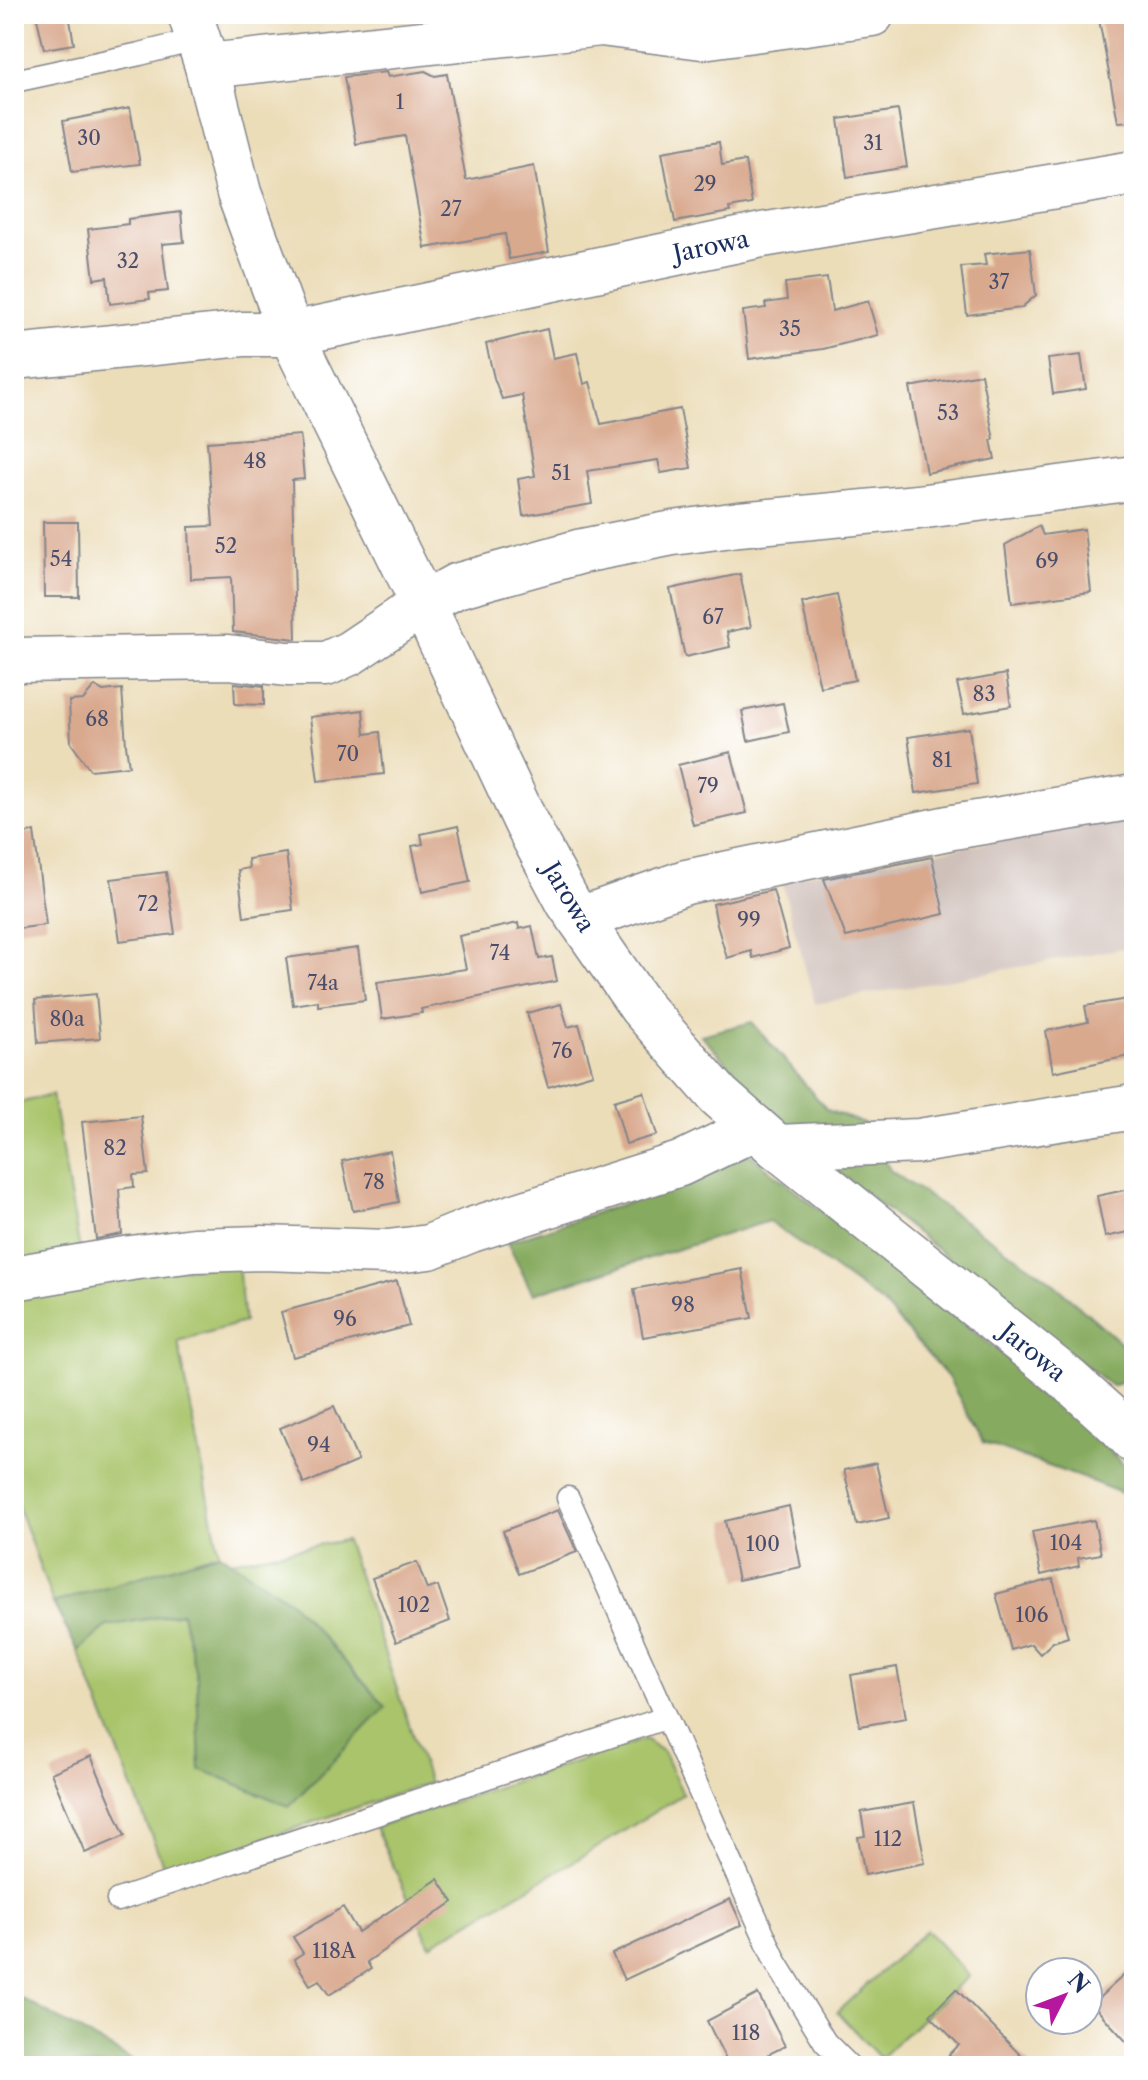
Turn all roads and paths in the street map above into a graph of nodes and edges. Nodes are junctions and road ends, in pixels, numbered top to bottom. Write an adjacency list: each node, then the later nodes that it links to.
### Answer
1 (872, 14): 2 (street)
2 (199, 40): 3 (lane); 5 (street, Jarowa)
3 (14, 81)
4 (1134, 173): 5 (street, Jarowa)
5 (291, 334): 6 (street); 8 (street, Jarowa)
6 (14, 357)
7 (1134, 478): 8 (street)
8 (423, 604): 9 (street); 11 (street, Jarowa)
9 (14, 660)
10 (1134, 797): 11 (street)
11 (580, 919): 13 (street, Jarowa)
12 (1134, 1107): 13 (street)
13 (766, 1137): 14 (street); 15 (street, Jarowa)
14 (14, 1278)
15 (1134, 1441)
16 (568, 1498): 17 (lane)
17 (665, 1718): 18 (lane); 19 (lane)
18 (118, 1900)
19 (849, 2066)

